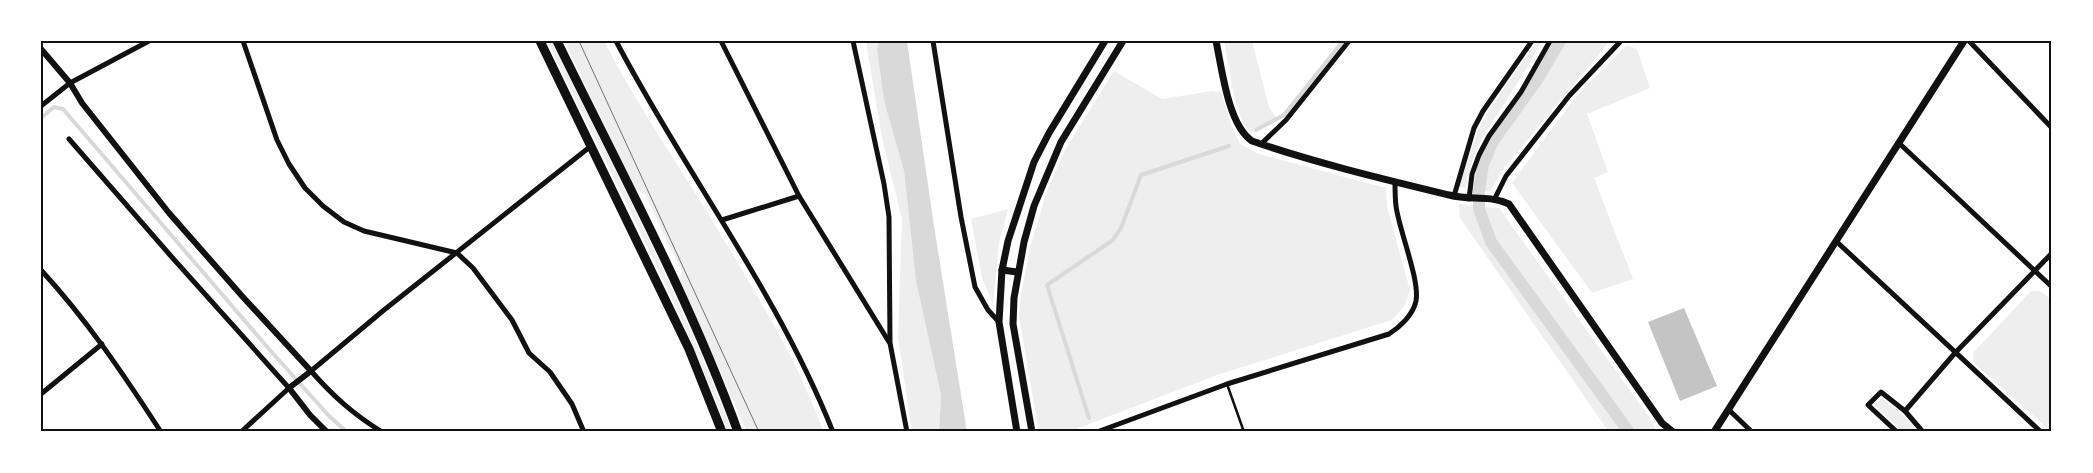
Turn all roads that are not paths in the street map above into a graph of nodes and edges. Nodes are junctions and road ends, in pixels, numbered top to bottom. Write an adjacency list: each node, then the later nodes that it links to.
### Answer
1 (149, 41): 19 (street)
2 (243, 41): 34 (street)
3 (540, 41): 25 (highway)
4 (557, 41): 57 (highway)
5 (616, 41): 31 (street)
6 (721, 41): 27 (street)
7 (852, 41): 41 (street)
8 (933, 41): 40 (street)
9 (1105, 41): 36 (main road)
10 (1123, 41): 38 (main road)
11 (1216, 41): 23 (main road)
12 (1350, 41): 23 (street)
13 (1532, 41): 28 (street)
14 (1550, 41): 29 (street)
15 (1964, 41): 24 (main road)
16 (1970, 41): 21 (street)
17 (1620, 42): 30 (street)
18 (41, 49): 19 (street)
19 (70, 83): 20 (street); 44 (street)
20 (41, 106)
21 (2052, 128)
22 (69, 139): 46 (street)
23 (1261, 144): 26 (main road)
24 (1900, 144): 32 (main road); 37 (street)
25 (591, 146): 34 (street); 56 (highway)
26 (1395, 182): 28 (main road); 45 (street)
27 (799, 196): 31 (street); 41 (street)
28 (1454, 196): 29 (main road)
29 (1472, 198): 30 (main road)
30 (1495, 198): 50 (main road)
31 (722, 220): 58 (street)
32 (1836, 242): 43 (street); 48 (main road)
33 (2052, 252): 37 (street)
34 (457, 253): 44 (street); 55 (street)
35 (41, 270): 42 (street)
36 (1002, 270): 38 (main road); 40 (main road)
37 (2034, 270): 39 (street); 43 (street)
38 (1017, 272): 61 (main road)
39 (2052, 287)
40 (999, 322): 60 (main road)
41 (890, 343): 59 (street)
42 (102, 344): 47 (street); 51 (street)
43 (1955, 353): 49 (street); 70 (street)
44 (311, 371): 46 (street); 54 (street)
45 (1227, 384): 62 (street); 63 (lane)
46 (289, 388): 52 (street); 53 (street)
47 (41, 394)
48 (1729, 410): 66 (main road); 67 (street)
49 (1905, 411): 68 (street); 69 (street)
50 (1662, 423): 64 (street); 65 (main road)
51 (161, 432)
52 (241, 432)
53 (327, 432)
54 (382, 432)
55 (584, 432)
56 (722, 432)
57 (738, 432)
58 (833, 432)
59 (907, 432)
60 (1017, 432)
61 (1032, 432)
62 (1097, 432)
63 (1244, 432)
64 (1664, 432)
65 (1673, 432)
66 (1714, 432)
67 (1752, 432)
68 (1897, 432)
69 (1923, 432)
70 (2041, 432)

